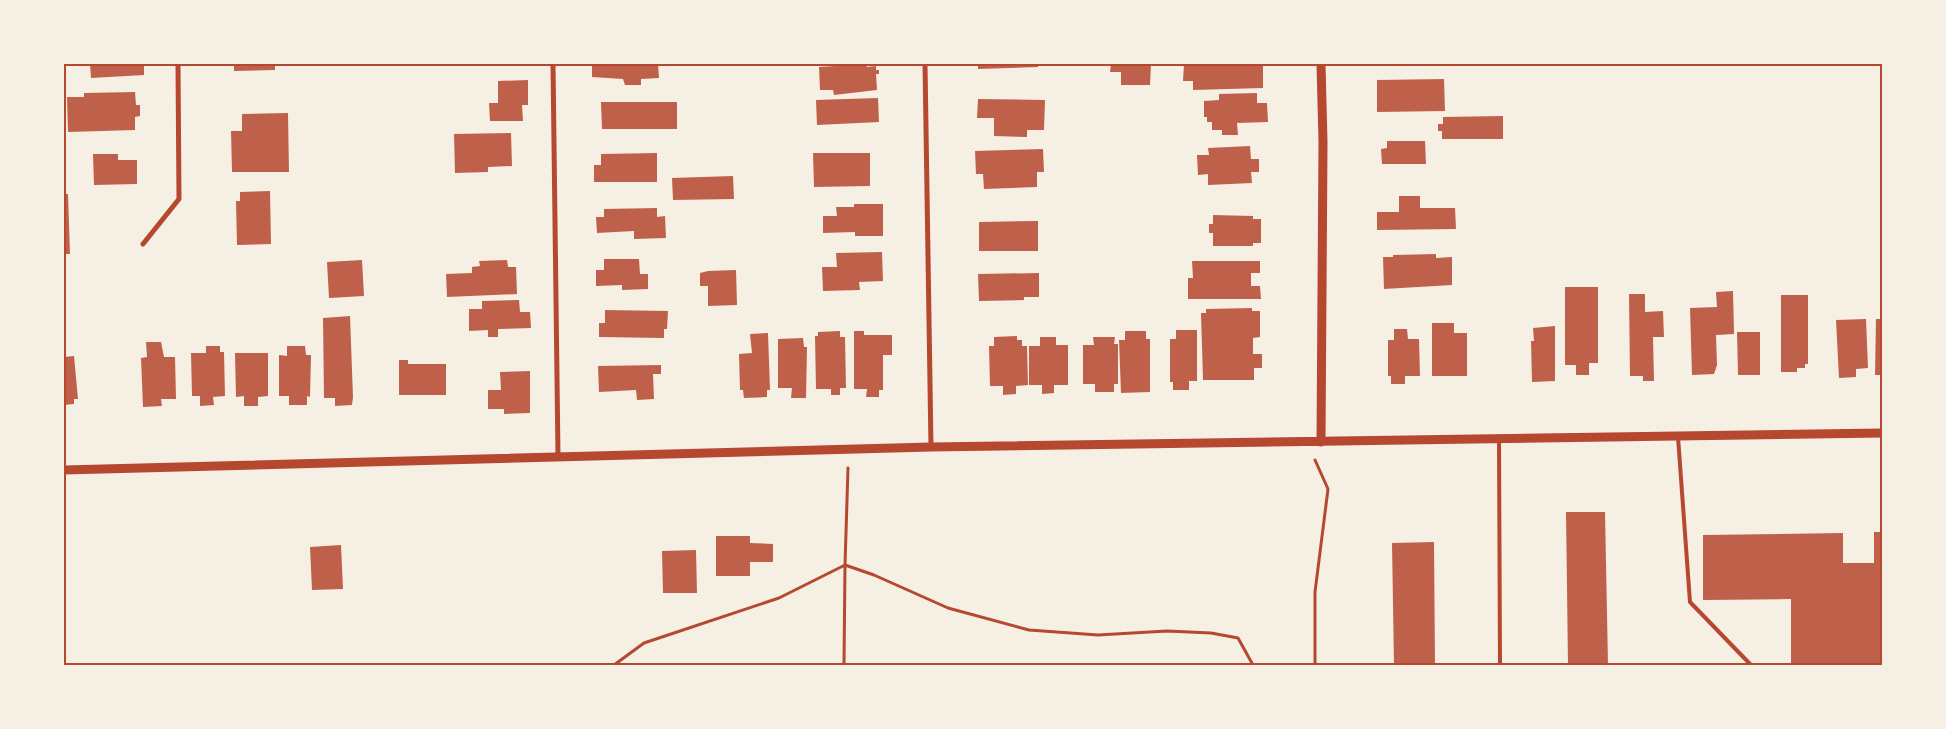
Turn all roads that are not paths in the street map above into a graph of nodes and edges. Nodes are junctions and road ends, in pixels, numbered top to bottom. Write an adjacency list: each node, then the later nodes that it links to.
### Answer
1 (178, 64): 5 (street)
2 (553, 64): 11 (street)
3 (925, 64): 10 (street)
4 (1321, 64): 9 (street)
5 (143, 244)
6 (1882, 433): 7 (street)
7 (1677, 436): 8 (street); 14 (lane)
8 (1499, 439): 9 (street); 13 (lane)
9 (1321, 442): 10 (street)
10 (930, 447): 11 (street)
11 (558, 456): 12 (street)
12 (64, 470)
13 (1500, 665)
14 (1750, 665)

